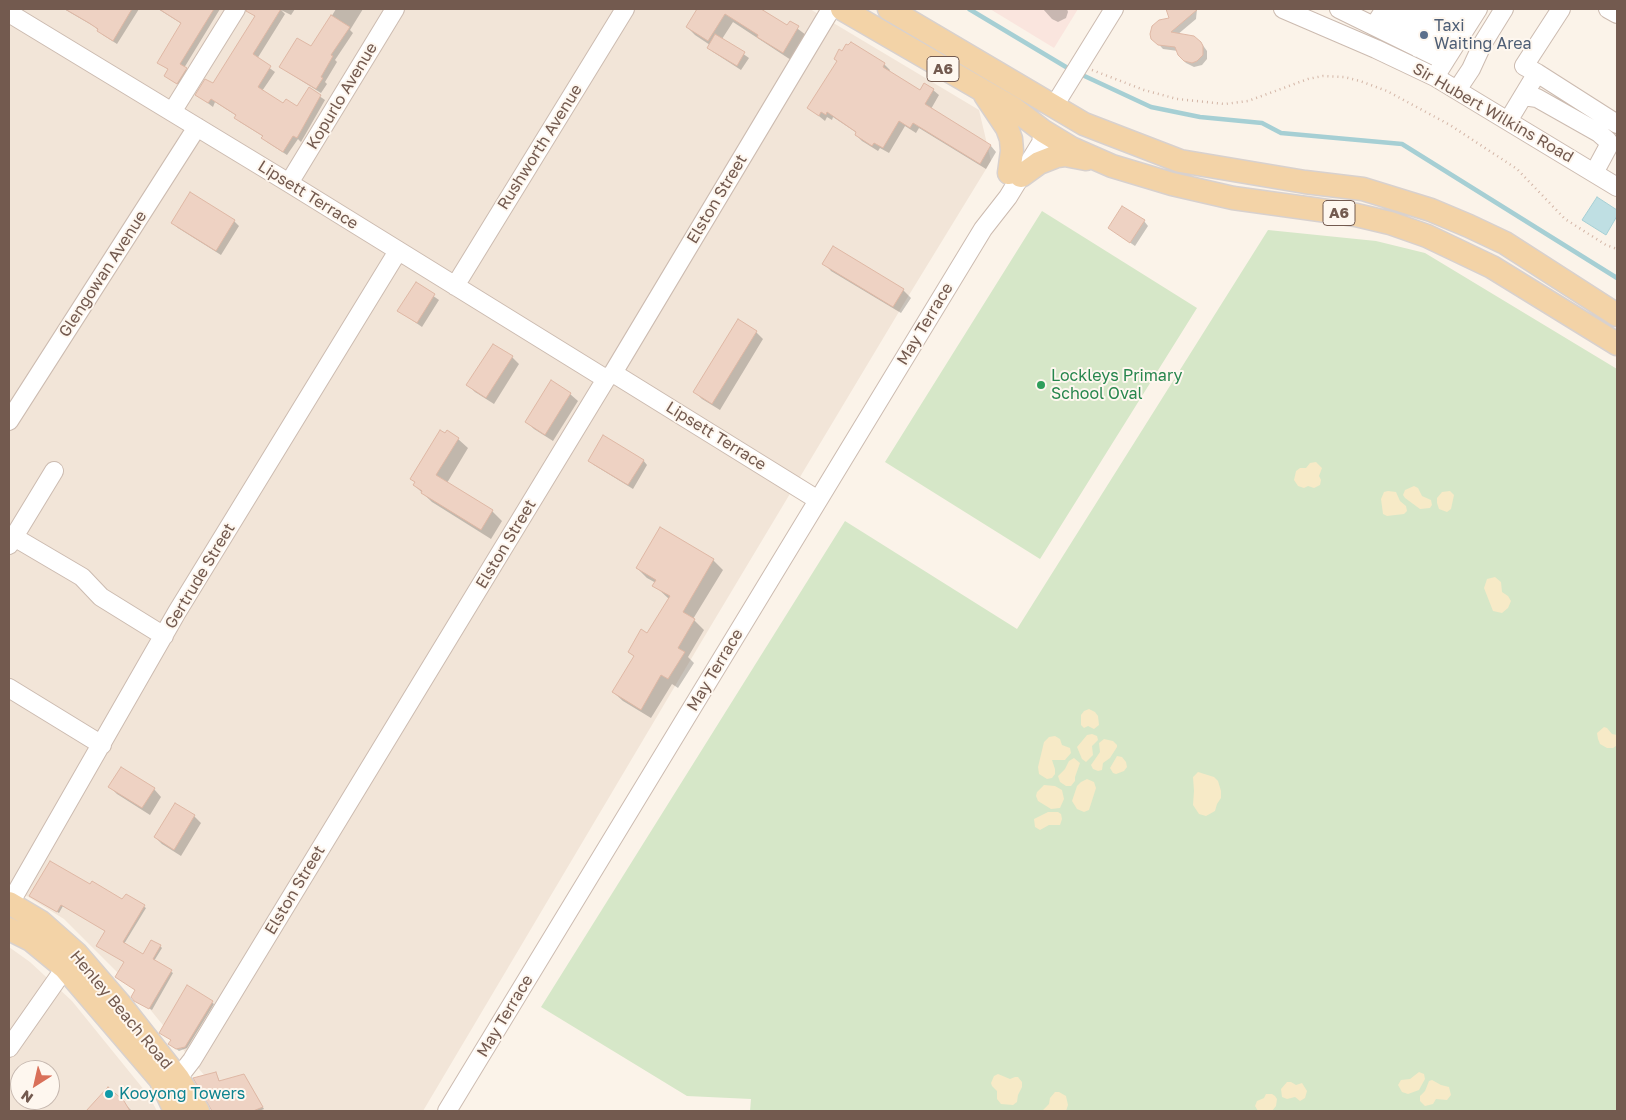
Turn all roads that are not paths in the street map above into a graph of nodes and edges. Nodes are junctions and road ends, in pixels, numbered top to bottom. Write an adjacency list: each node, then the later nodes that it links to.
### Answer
1 (236, 9): 28 (street)
2 (395, 9): 38 (street, Kopurlo Avenue)
3 (624, 9): 41 (street, Rushworth Avenue)
4 (831, 9): 44 (street, Elston Street)
5 (842, 9): 25 (main road, A6)
6 (890, 9): 23 (main road, A6)
7 (1114, 9): 27 (street)
8 (1385, 9): 20 (street)
9 (1404, 9): 20 (street)
10 (1423, 9): 20 (street)
11 (1442, 9): 20 (street)
12 (1462, 9): 20 (street)
13 (1478, 9): 20 (street)
14 (1504, 9): 24 (street)
15 (1560, 9): 21 (street)
16 (1608, 9): 19 (street)
17 (1292, 11): 22 (street, Sir Hubert Wilkins Road)
18 (9, 13): 28 (street, Lipsett Terrace)
19 (1617, 14)
20 (1383, 29): 22 (street)
21 (1537, 73): 26 (street); 31 (street)
22 (1435, 77): 24 (street, Sir Hubert Wilkins Road)
23 (1011, 80): 27 (main road, A6); 33 (main road)
24 (1457, 90): 29 (street, Sir Hubert Wilkins Road)
25 (983, 92): 33 (main road, A6); 37 (main road)
26 (1523, 96): 29 (street); 34 (street)
27 (1054, 106): 30 (main road, A6)
28 (172, 112): 32 (street, Lipsett Terrace)
29 (1508, 120): 36 (street, Sir Hubert Wilkins Road)
30 (1084, 124): 33 (main road); 42 (main road, A6)
31 (1617, 124)
32 (197, 127): 38 (street, Lipsett Terrace); 45 (street, Glengowan Avenue)
33 (1043, 131): 35 (main road, A6); 37 (street, May Terrace)
34 (1613, 148): 36 (street)
35 (1104, 162): 37 (main road); 43 (main road, A6)
36 (1594, 173): 39 (street, Sir Hubert Wilkins Road)
37 (1015, 174): 47 (street, May Terrace)
38 (289, 183): 40 (street, Lipsett Terrace)
39 (1617, 187)
40 (398, 251): 41 (street, Lipsett Terrace); 49 (street, Gertrude Street)
41 (455, 286): 44 (street, Lipsett Terrace)
42 (1617, 315)
43 (1617, 344)
44 (610, 376): 47 (street, Lipsett Terrace); 56 (street, Elston Street)
45 (9, 421)
46 (54, 471): 48 (street)
47 (818, 500): 59 (street, May Terrace)
48 (11, 541): 49 (street)
49 (164, 636): 51 (street, Gertrude Street)
50 (9, 688): 51 (street)
51 (102, 745): 52 (street, Gertrude Street)
52 (9, 904): 56 (main road, Henley Beach Road)
53 (9, 929): 54 (main road, Henley Beach Road)
54 (65, 968): 55 (street); 57 (main road, Henley Beach Road)
55 (9, 1048)
56 (178, 1078): 58 (main road, Henley Beach Road)
57 (175, 1111)
58 (198, 1111)
59 (447, 1111)

